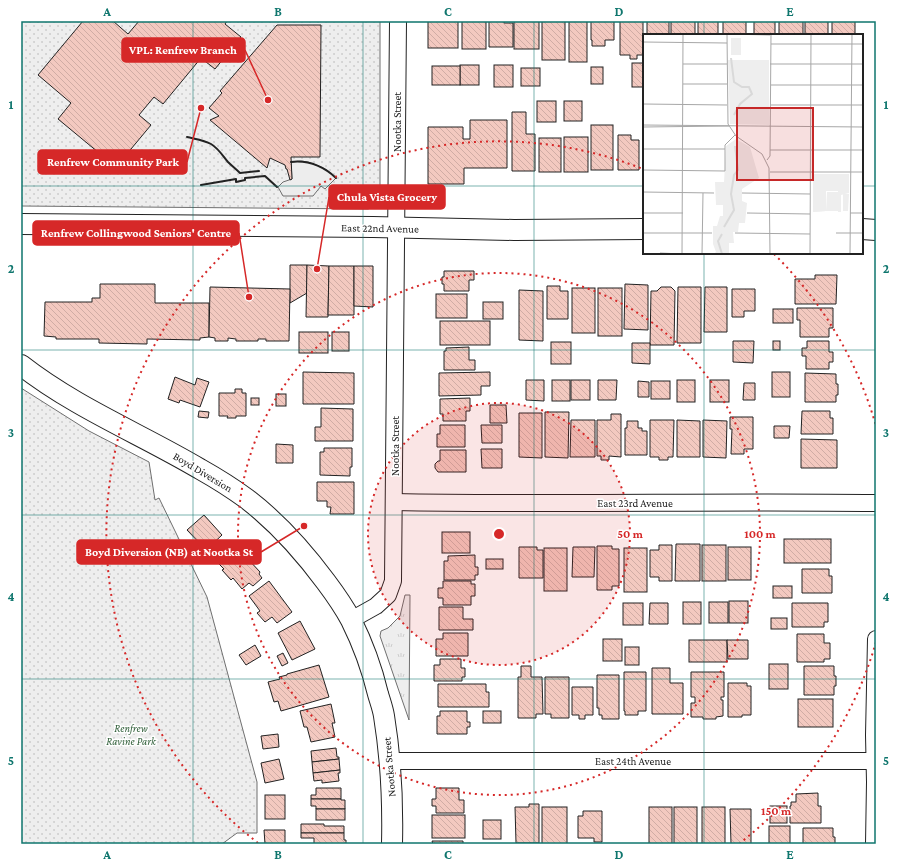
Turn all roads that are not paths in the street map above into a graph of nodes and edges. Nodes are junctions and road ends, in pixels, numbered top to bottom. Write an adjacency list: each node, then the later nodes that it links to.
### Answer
1 (398, 21): 3 (street, Nootka Street)
2 (21, 224): 3 (street, East 22nd Avenue)
3 (396, 228): 4 (street, East 22nd Avenue); 8 (street, Nootka Street)
4 (643, 229)
5 (863, 229): 6 (street)
6 (876, 230)
7 (21, 365): 10 (street, Boyd Diversion)
8 (394, 502): 9 (street, East 23rd Avenue); 10 (street, Nootka Street)
9 (876, 503)
10 (351, 620): 12 (street, Nootka Street)
11 (876, 639): 13 (street)
12 (390, 761): 13 (street, East 24th Avenue); 14 (street, Nootka Street)
13 (875, 761): 15 (street)
14 (392, 844)
15 (874, 844)

